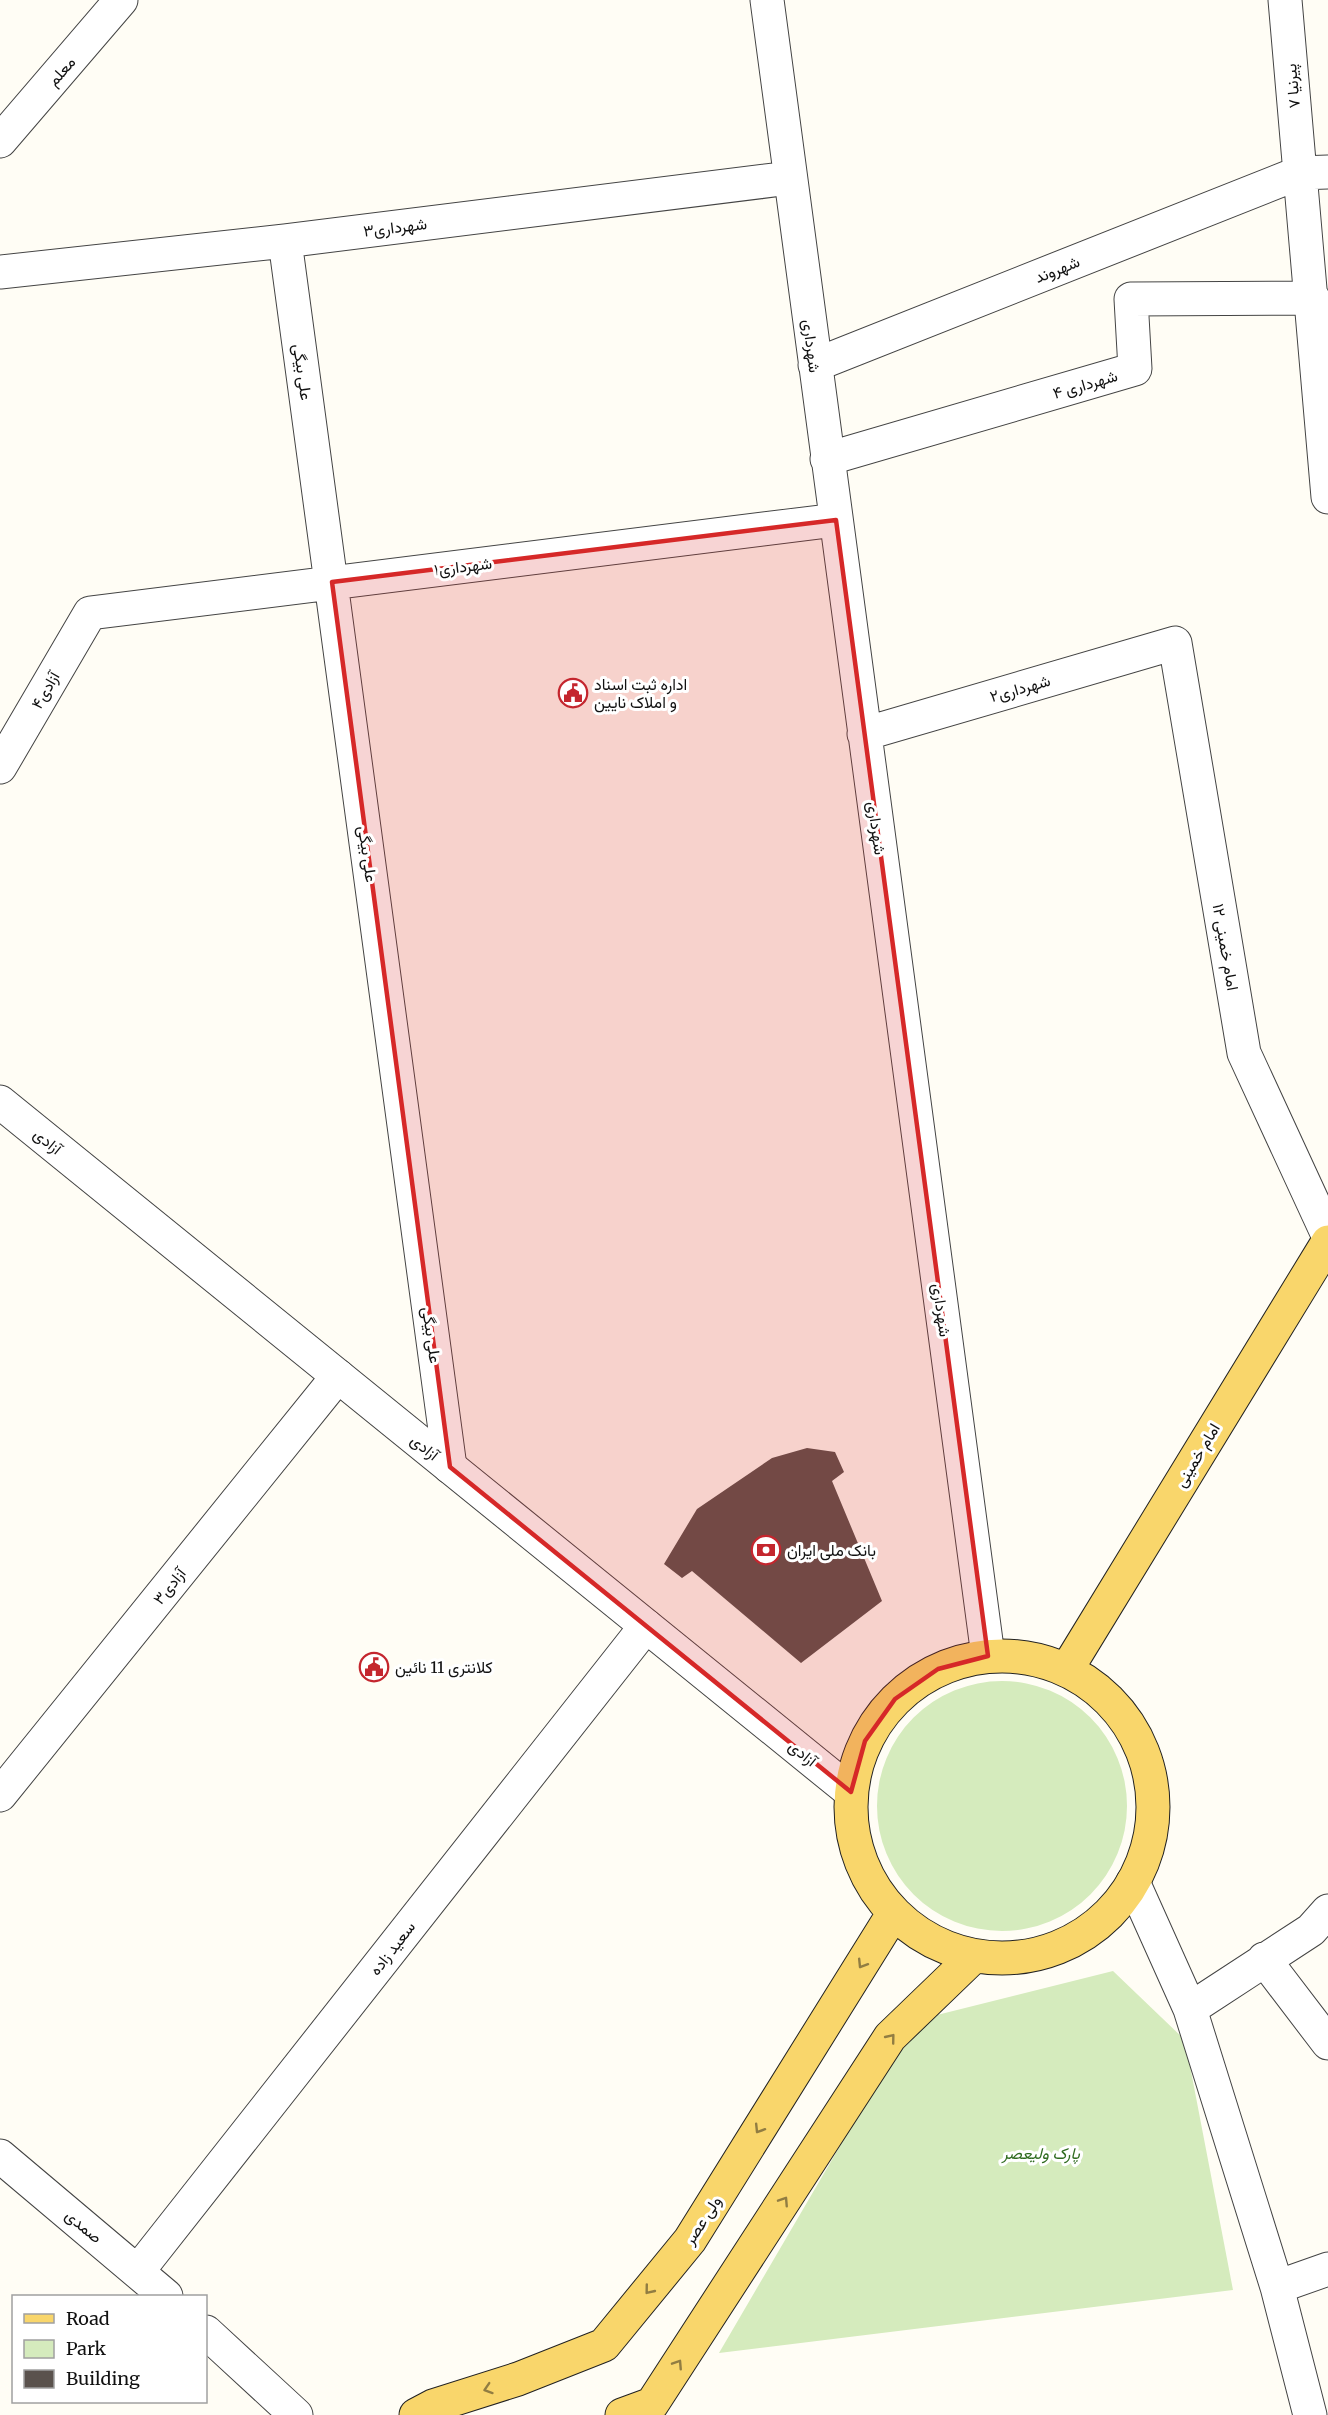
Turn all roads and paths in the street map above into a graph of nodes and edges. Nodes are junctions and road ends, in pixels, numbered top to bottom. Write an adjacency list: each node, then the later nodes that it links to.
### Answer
1 (122, 0): 4 (street, معلم)
2 (767, 0): 6 (street, شهرداری)
3 (1285, 0): 5 (street, پیرنیا ۷)
4 (0, 141)
5 (1313, 172): 9 (street, پیرنیا ۷); 10 (street, شهروند)
6 (790, 178): 7 (street, شهرداری۳); 10 (street, شهرداری)
7 (285, 241): 8 (street, شهرداری۳); 14 (street, علی بیگی)
8 (0, 272)
9 (1313, 298): 11 (street, شهرداری ۴); 12 (street, پیرنیا ۷)
10 (814, 364): 11 (street, شهرداری)
11 (827, 459): 13 (street, شهرداری)
12 (1328, 497)
13 (836, 520): 14 (street, شهرداری۱); 17 (street, شهرداری)
14 (332, 582): 15 (street, شهرداری۱); 23 (street, علی بیگی)
15 (90, 612): 18 (street, آزادی۴)
16 (1175, 643): 17 (street, شهرداری۲); 20 (street, امام خمینی ۱۲)
17 (864, 734): 25 (street, شهرداری)
18 (0, 767)
19 (0, 1102): 22 (street, آزادی)
20 (1328, 1235)
21 (1328, 1242): 26 (main road, امام خمینی)
22 (338, 1376): 23 (street, آزادی); 28 (street, آزادی۳)
23 (450, 1467): 24 (street, آزادی)
24 (646, 1626): 27 (street, آزادی); 38 (street, سعید زاده)
25 (988, 1656): 26 (main road); 27 (main road)
26 (1067, 1669): 29 (main road)
27 (850, 1792): 31 (main road)
28 (0, 1795)
29 (1133, 1882): 32 (main road); 34 (street)
30 (1328, 1911): 33 (street)
31 (893, 1914): 32 (main road); 44 (main road, ولی عصر, one-way to 44)
32 (973, 1957): 42 (main road, one-way to 32)
33 (1264, 1959): 34 (street); 35 (street)
34 (1190, 2010): 39 (street)
35 (1328, 2043)
36 (0, 2156): 38 (street, صمدی)
37 (1328, 2269): 39 (street)
38 (138, 2271): 40 (street, صمدی)
39 (1277, 2287): 46 (street)
40 (165, 2295)
41 (207, 2333): 43 (street)
42 (648, 2409): 45 (main road)
43 (296, 2415)
44 (416, 2415)
45 (622, 2415)
46 (1310, 2415)

